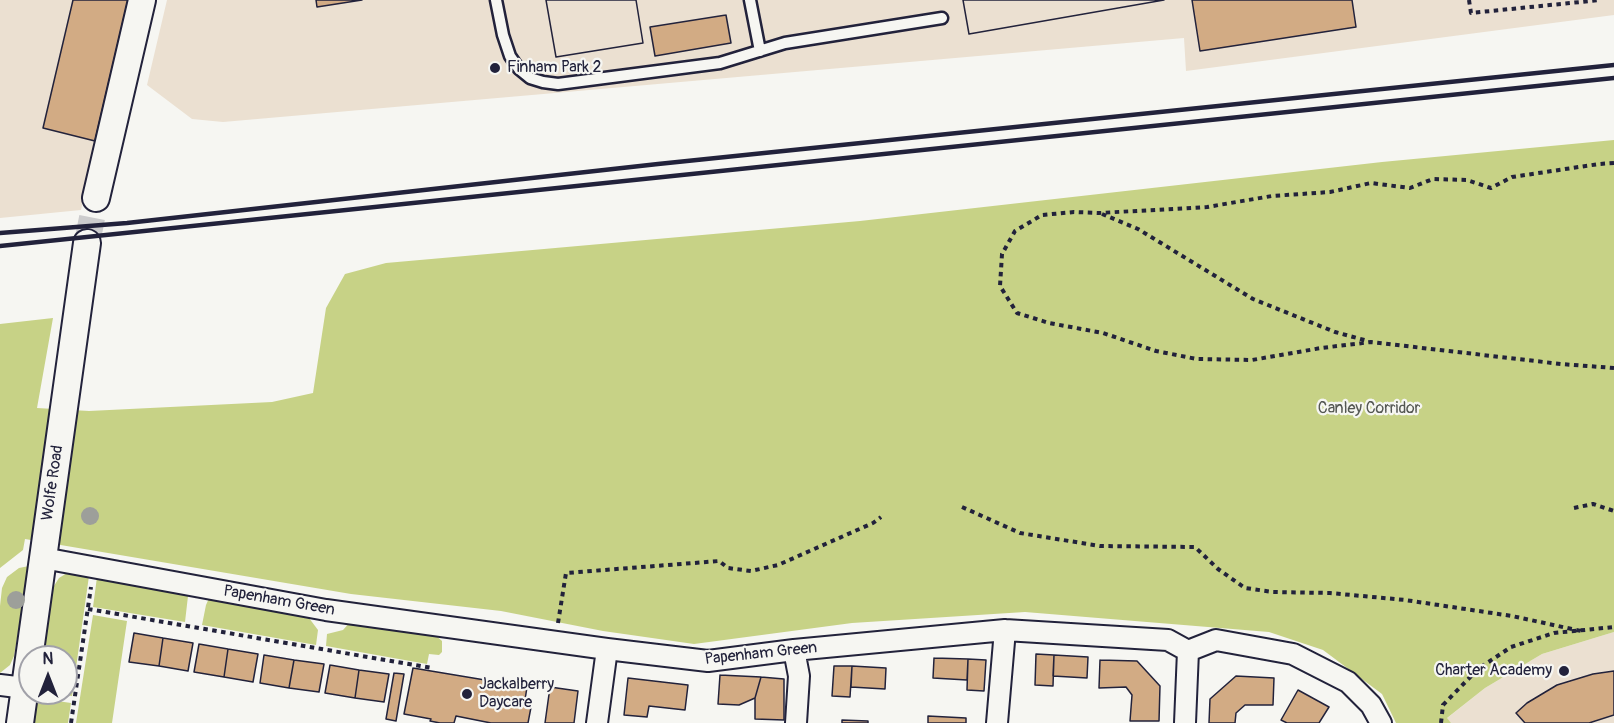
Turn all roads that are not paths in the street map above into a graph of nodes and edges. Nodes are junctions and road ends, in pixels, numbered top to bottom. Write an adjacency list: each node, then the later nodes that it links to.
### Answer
1 (142, 0): 6 (street)
2 (495, 0): 5 (lane)
3 (750, 0): 5 (lane)
4 (942, 18): 5 (lane)
5 (760, 51)
6 (96, 198)
7 (87, 243): 8 (street, Wolfe Road)
8 (43, 558): 10 (street, Wolfe Road); 11 (street, Papenham Green)
9 (1005, 630): 12 (street, Papenham Green); 13 (street, Papenham Green); 20 (street)
10 (31, 645)
11 (607, 650): 12 (street, Papenham Green); 18 (street)
12 (794, 650): 19 (street)
13 (1188, 651): 21 (street); 22 (street)
14 (0, 685): 15 (street)
15 (18, 687)
16 (23, 705): 17 (street, Wolfe Road)
17 (20, 723)
18 (597, 723)
19 (796, 723)
20 (997, 723)
21 (1185, 723)
22 (1381, 723)

